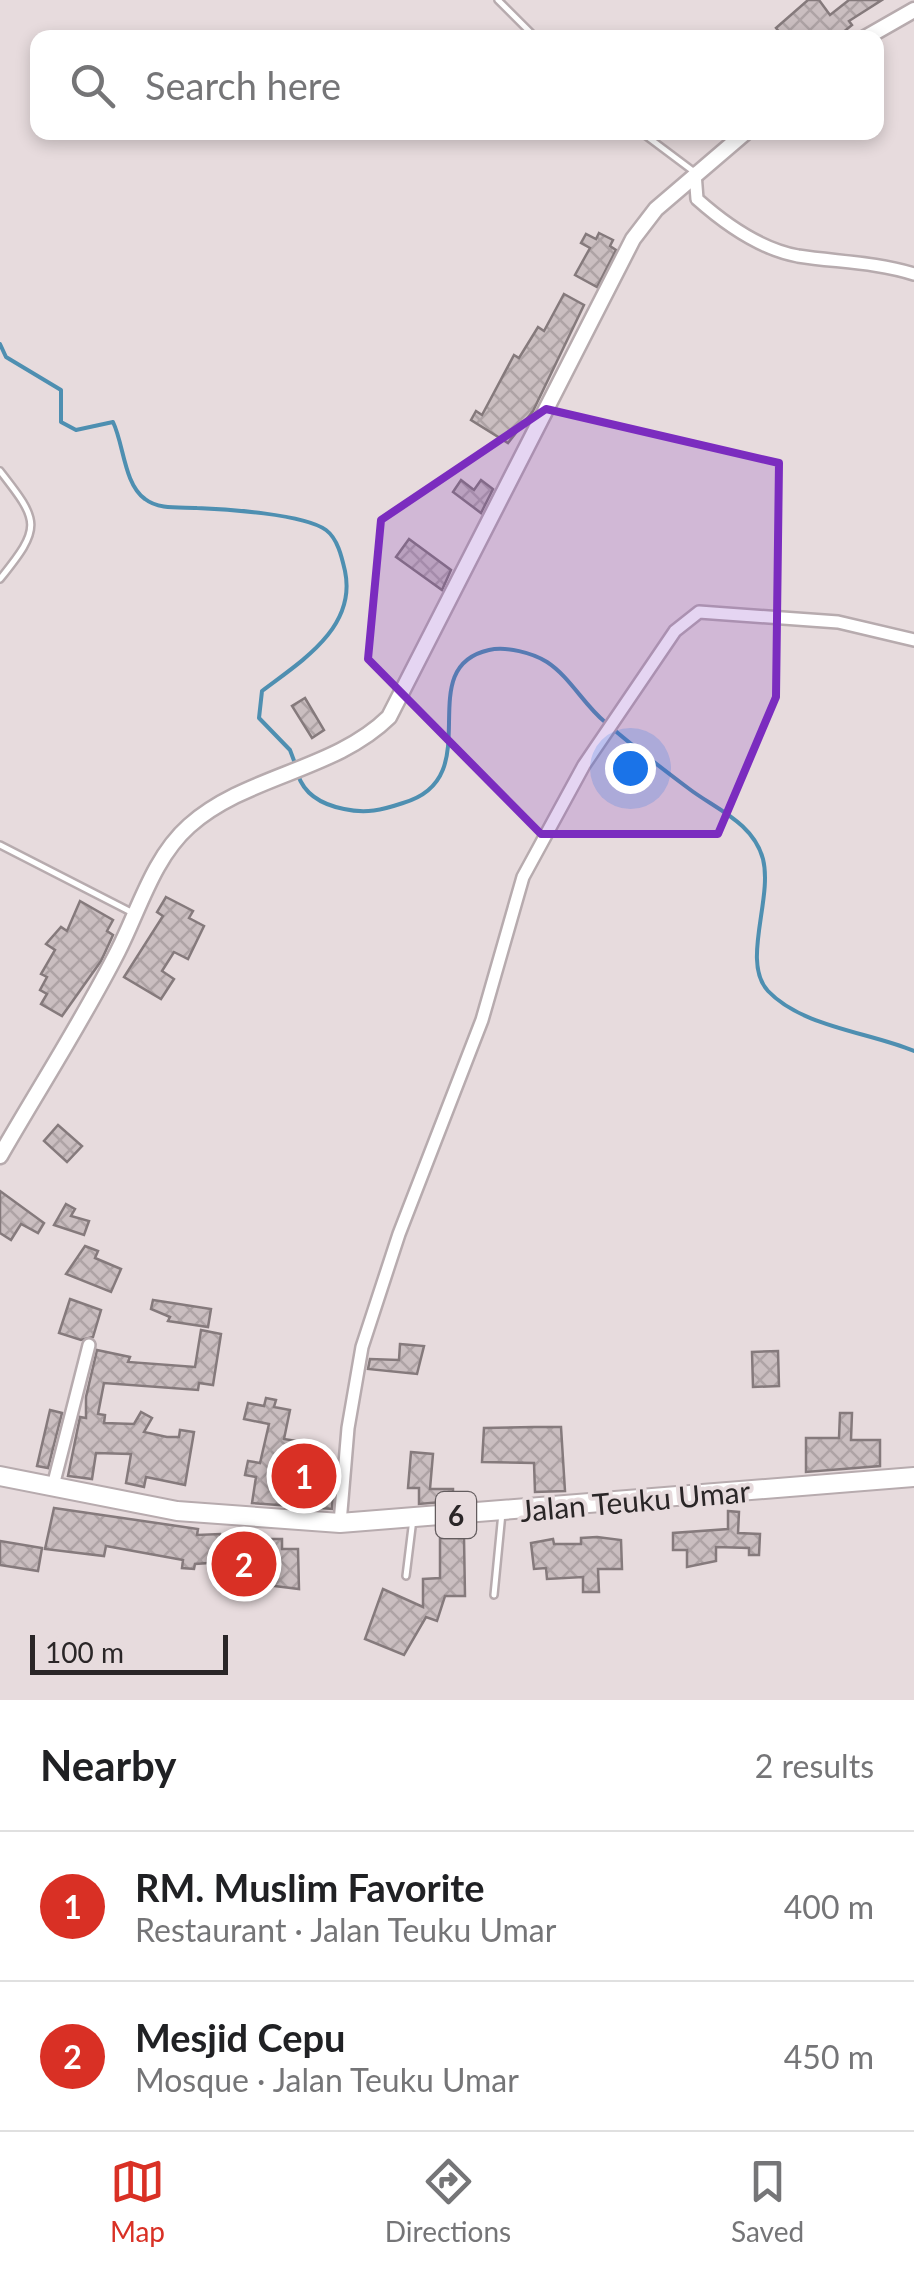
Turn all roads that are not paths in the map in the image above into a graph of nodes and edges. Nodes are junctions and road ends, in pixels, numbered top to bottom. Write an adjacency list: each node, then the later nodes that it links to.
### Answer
1 (498, 0): 3 (lane)
2 (914, 10): 4 (street)
3 (528, 30)
4 (878, 30)
5 (653, 140): 7 (lane)
6 (736, 140): 7 (street)
7 (696, 172): 8 (street); 13 (street)
8 (914, 274)
9 (0, 470): 10 (lane)
10 (0, 578)
11 (914, 640): 21 (street)
12 (0, 846): 13 (lane)
13 (133, 914): 14 (street)
14 (0, 1156)
15 (88, 1346): 18 (street)
16 (0, 1476): 18 (highway, Jalan Teuku Umar / 6)
17 (914, 1477): 19 (highway, Jalan Teuku Umar / 6)
18 (53, 1486): 21 (highway, Jalan Teuku Umar / 6)
19 (502, 1512): 20 (highway, Jalan Teuku Umar / 6); 23 (lane)
20 (414, 1517): 21 (highway, Jalan Teuku Umar / 6); 22 (lane)
21 (340, 1524)
22 (406, 1576)
23 (494, 1595)

